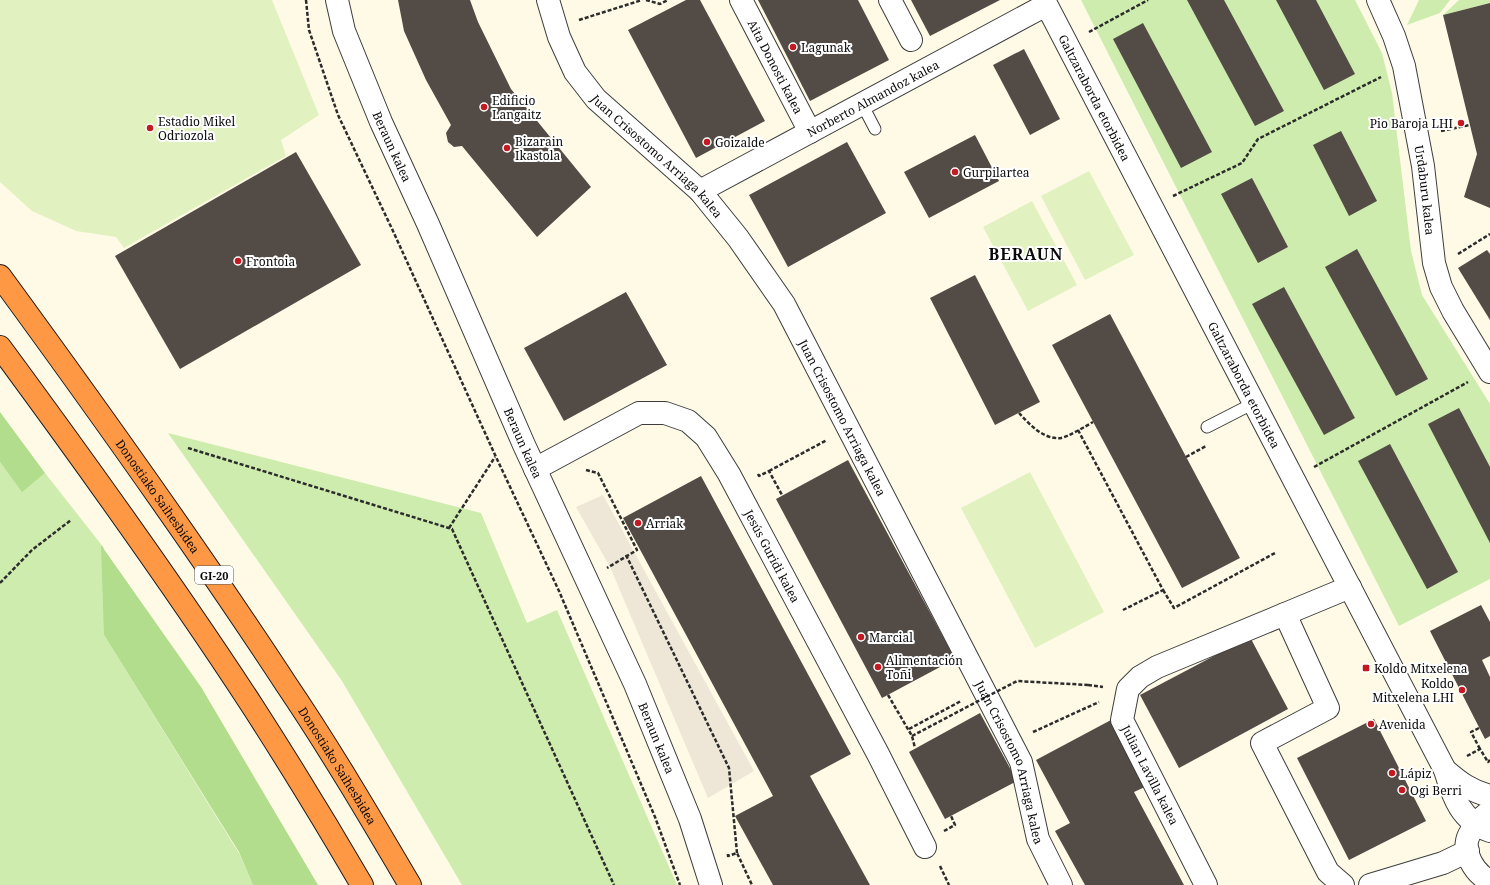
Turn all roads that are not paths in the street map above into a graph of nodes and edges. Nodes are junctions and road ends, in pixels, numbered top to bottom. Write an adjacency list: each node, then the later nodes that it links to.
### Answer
1 (336, 0): 17 (street, Beraun kalea)
2 (548, 0): 11 (street, Juan Crisostomo Arriaga kalea)
3 (741, 0): 10 (street, Aita Donosti kalea)
4 (890, 0): 7 (street)
5 (1378, 0): 14 (street, Urdaburu kalea)
6 (1045, 3): 8 (street, Norberto Almandoz kalea); 15 (street, Galtzaraborda etorbidea)
7 (911, 40)
8 (862, 104): 9 (lane); 10 (street, Norberto Almandoz kalea)
9 (875, 129)
10 (810, 132): 11 (street, Norberto Almandoz kalea)
11 (700, 192): 29 (street, Juan Crisostomo Arriaga kalea)
12 (0, 276): 27 (highway, Donostiako Saihesbidea / GI-20)
13 (0, 347): 26 (highway)
14 (1490, 371)
15 (1254, 403): 16 (lane); 18 (street, Galtzaraborda etorbidea)
16 (1208, 427)
17 (536, 469): 23 (street, Jesús Guridi kalea); 28 (street, Beraun kalea)
18 (1350, 587): 19 (street); 20 (street, Galtzaraborda etorbidea)
19 (1285, 614): 30 (street, Julian Lavilla kalea); 31 (street)
20 (1445, 770): 21 (street, Galtzaraborda etorbidea); 22 (street, Galtzaraborda etorbidea)
21 (1490, 796)
22 (1485, 822): 24 (street)
23 (925, 846)
24 (1468, 851): 25 (street); 32 (street)
25 (1490, 881)
26 (362, 885)
27 (410, 885)
28 (712, 885)
29 (1061, 885)
30 (1206, 885)
31 (1343, 885)
32 (1370, 885)

